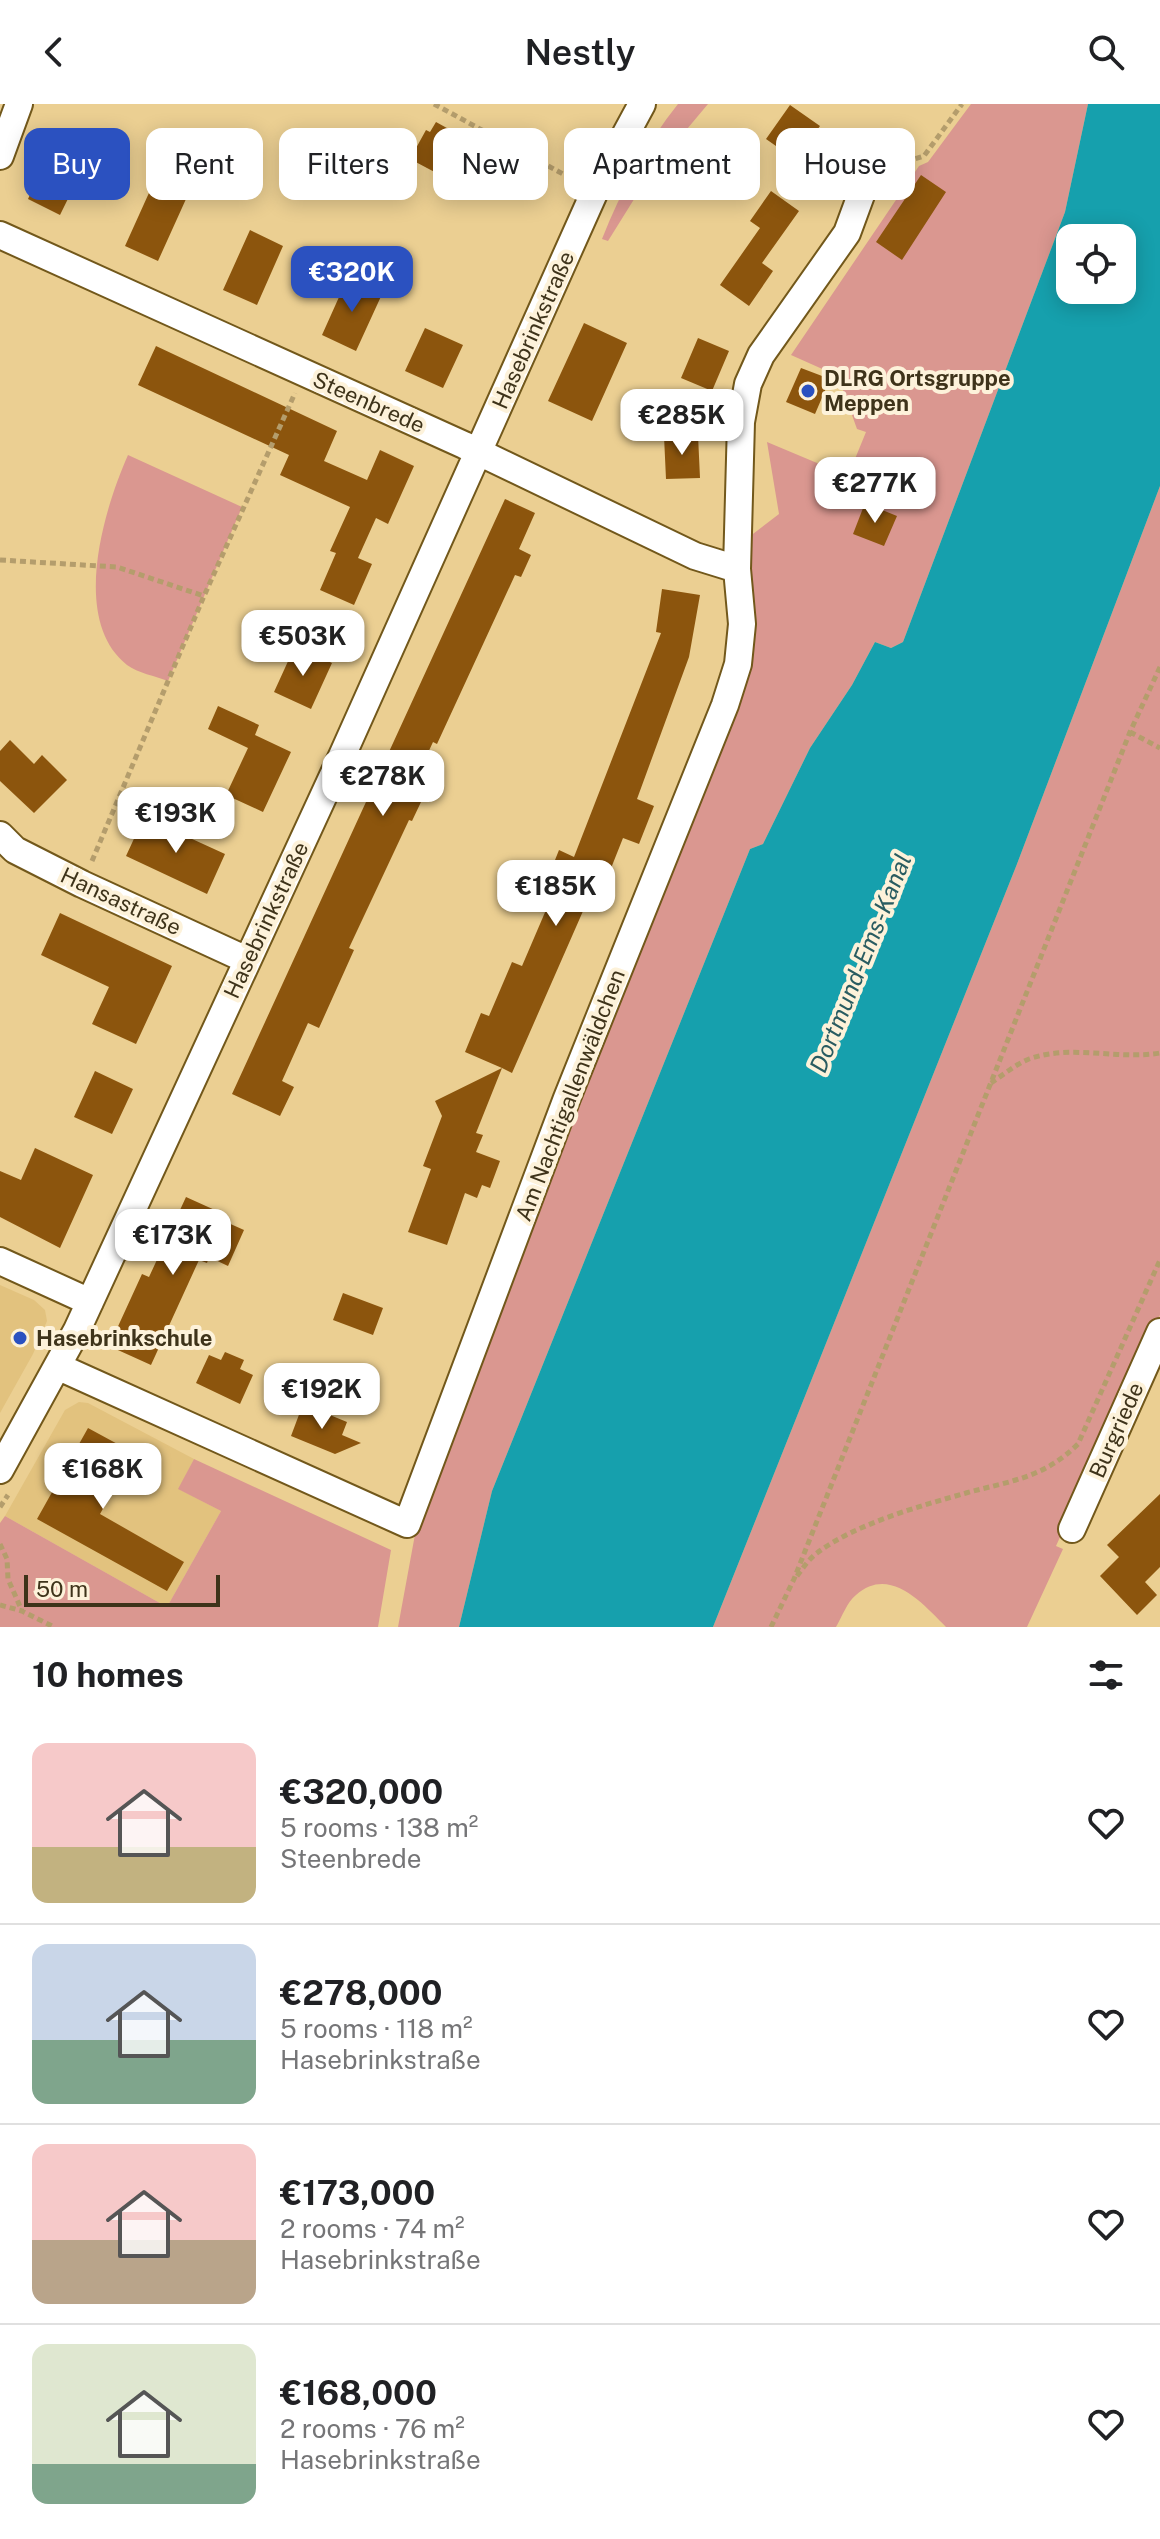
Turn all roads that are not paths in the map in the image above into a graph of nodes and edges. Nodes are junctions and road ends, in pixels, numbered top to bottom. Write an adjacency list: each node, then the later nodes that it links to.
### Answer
1 (19, 104): 3 (street)
2 (642, 104): 6 (street, Hasebrinkstraße)
3 (0, 156)
4 (859, 200): 7 (street, Am Nachtigallenwäldchen)
5 (0, 235): 6 (street, Steenbrede)
6 (479, 453): 7 (street, Steenbrede); 9 (street, Hasebrinkstraße)
7 (737, 569): 13 (street, Am Nachtigallenwäldchen)
8 (0, 835): 9 (street, Hansastraße)
9 (247, 960): 11 (street, Hasebrinkstraße)
10 (0, 1261): 11 (street)
11 (90, 1302): 13 (street, Hasebrinkstraße)
12 (1160, 1332): 15 (street, Burgriede)
13 (59, 1367): 14 (street, Hasebrinkstraße)
14 (0, 1470)
15 (1072, 1529)

